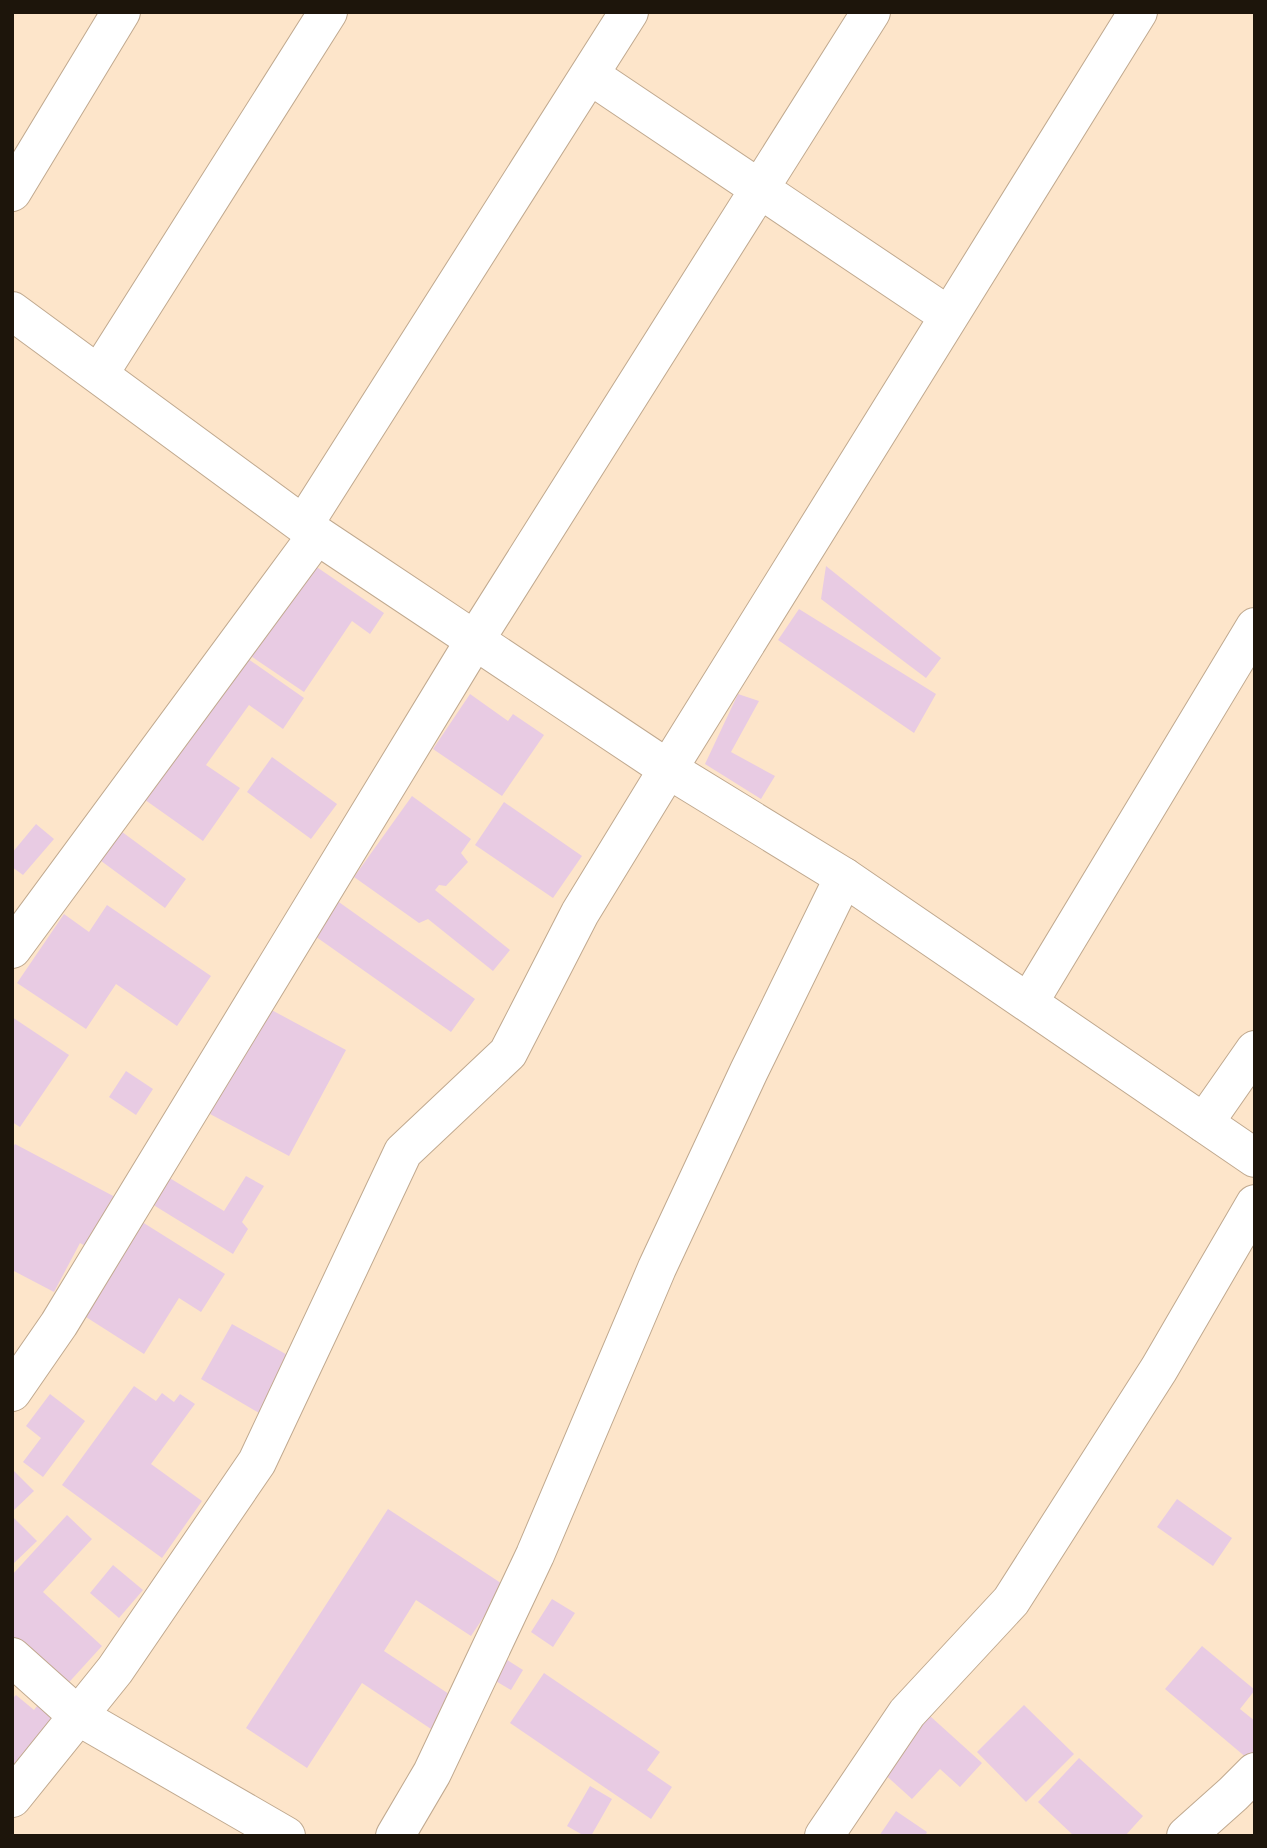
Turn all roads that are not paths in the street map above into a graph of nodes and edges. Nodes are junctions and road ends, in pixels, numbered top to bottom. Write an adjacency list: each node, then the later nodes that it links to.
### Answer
1 (121, 12): 8 (street)
2 (328, 12): 11 (street)
3 (629, 12): 6 (street)
4 (871, 12): 7 (street)
5 (1138, 12): 10 (street)
6 (590, 75): 7 (street); 12 (street)
7 (760, 189): 10 (street); 14 (street)
8 (12, 192)
9 (12, 311): 11 (street)
10 (949, 316): 15 (street)
11 (99, 374): 12 (street)
12 (311, 529): 14 (street); 17 (street)
13 (1255, 627): 18 (street)
14 (475, 640): 15 (street); 23 (street)
15 (668, 769): 16 (street); 25 (street)
16 (844, 877): 18 (street); 29 (street)
17 (12, 949)
18 (1028, 1002): 20 (street)
19 (1255, 1050): 20 (street)
20 (1204, 1124): 21 (street)
21 (1255, 1158)
22 (1255, 1204): 30 (street)
23 (12, 1392)
24 (12, 1657): 25 (street)
25 (78, 1716): 27 (street); 28 (street)
26 (1255, 1772): 31 (street)
27 (12, 1798)
28 (286, 1836)
29 (395, 1836)
30 (824, 1836)
31 (1186, 1836)

